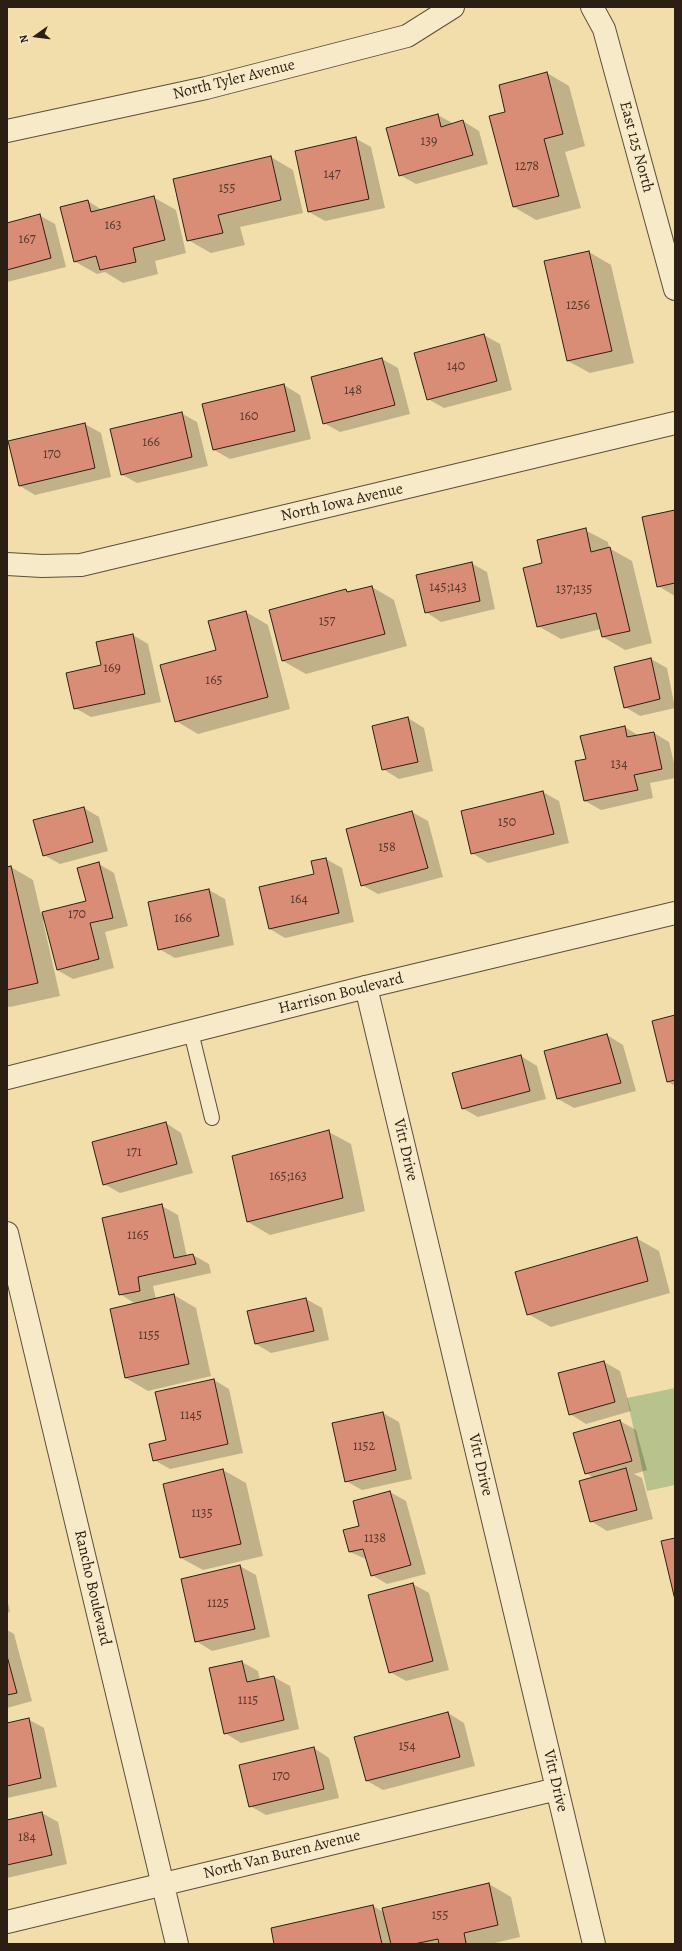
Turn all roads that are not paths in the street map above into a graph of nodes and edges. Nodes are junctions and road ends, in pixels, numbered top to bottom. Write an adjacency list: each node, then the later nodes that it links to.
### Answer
1 (453, 7): 3 (street, North Tyler Avenue)
2 (592, 7): 4 (street, East 125 North)
3 (7, 131)
4 (675, 289)
5 (675, 423): 6 (street, North Iowa Avenue)
6 (7, 564)
7 (675, 913): 8 (street, Harrison Boulevard)
8 (366, 987): 9 (street, Harrison Boulevard); 13 (street, Vitt Drive)
9 (191, 1032): 10 (street, Harrison Boulevard); 11 (lane)
10 (7, 1078)
11 (212, 1118)
12 (7, 1233): 14 (street, Rancho Boulevard)
13 (557, 1789): 14 (street, North Van Buren Avenue); 17 (street, Vitt Drive)
14 (162, 1884): 15 (street, North Van Buren Avenue); 16 (street, Rancho Boulevard)
15 (7, 1922)
16 (177, 1944)
17 (594, 1944)

